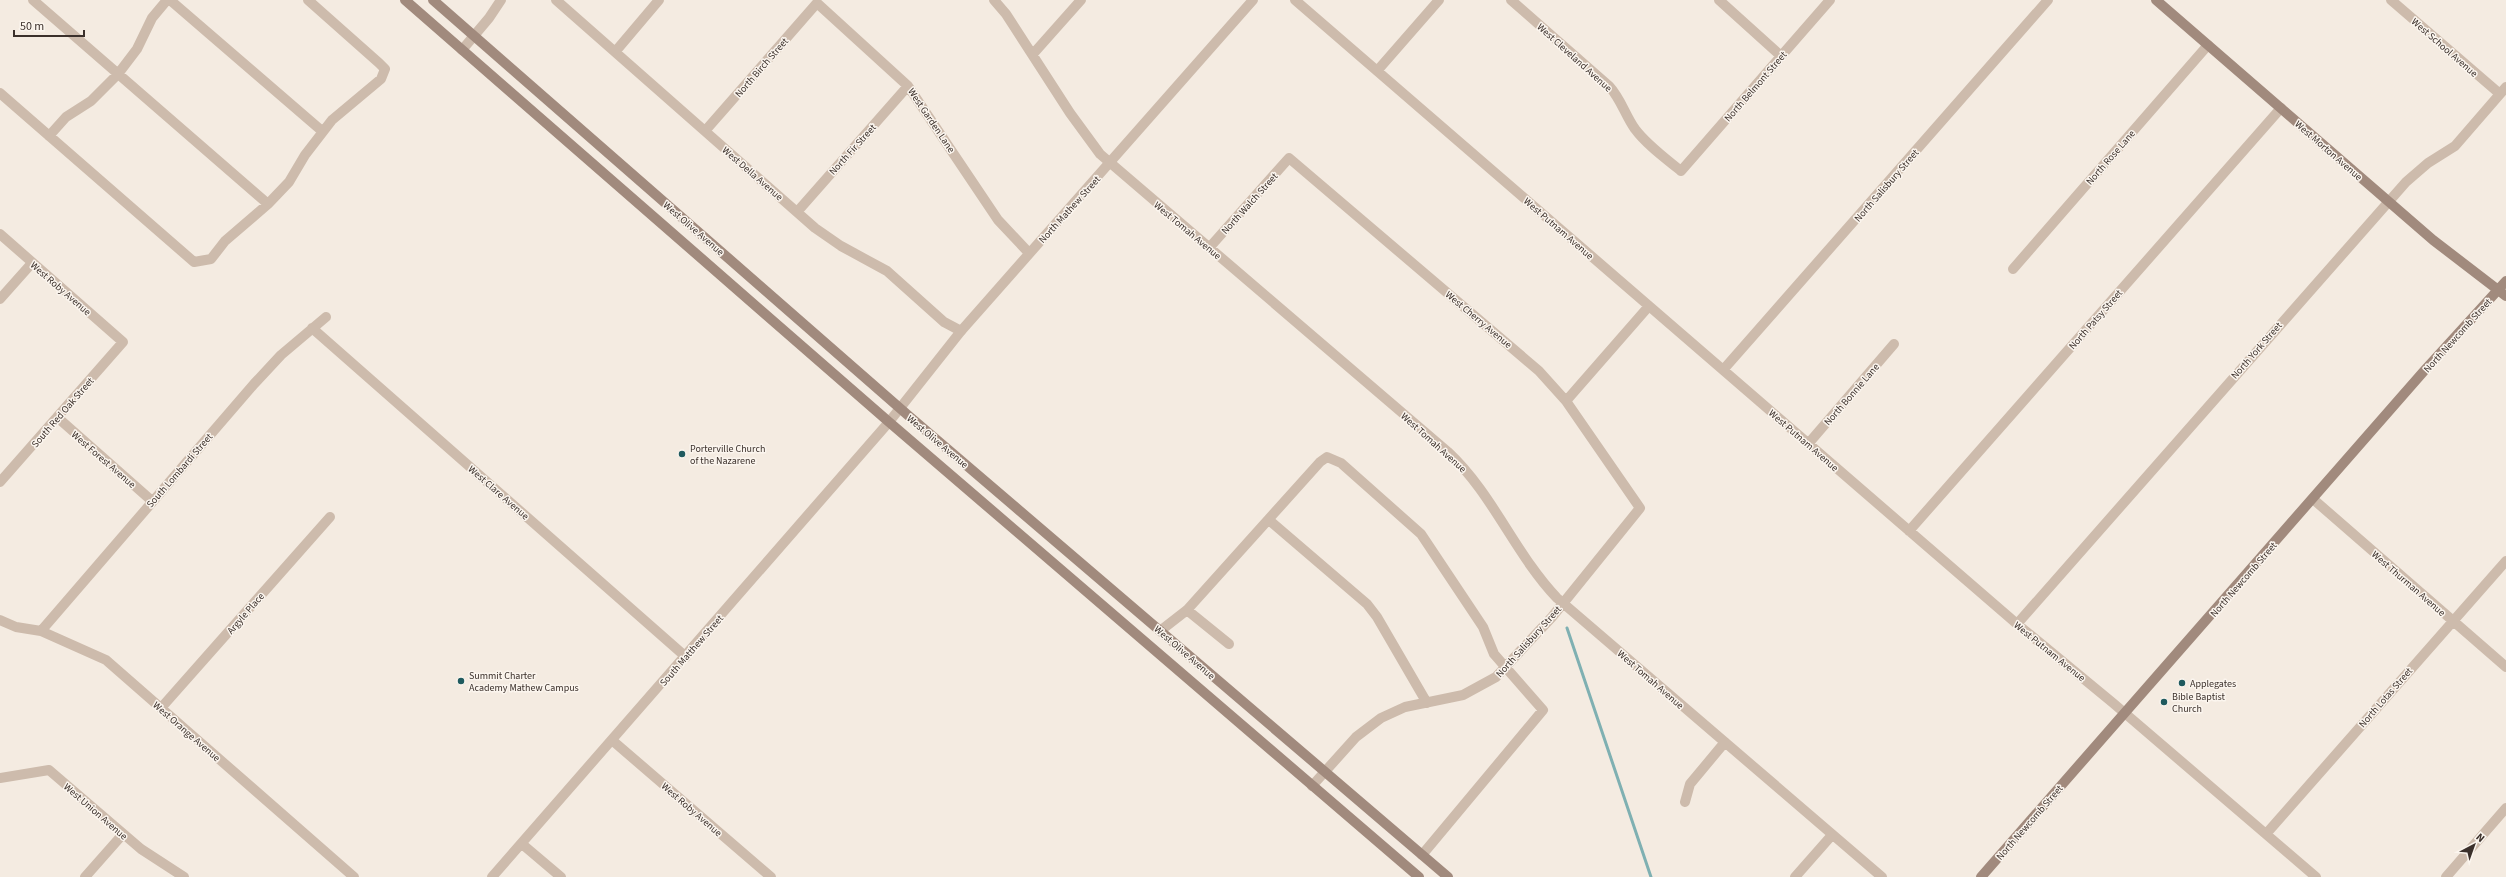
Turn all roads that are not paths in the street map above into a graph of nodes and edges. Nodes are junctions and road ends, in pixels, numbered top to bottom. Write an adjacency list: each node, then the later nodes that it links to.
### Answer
1 (33, 0): 29 (street)
2 (167, 0): 29 (street)
3 (170, 0): 34 (street)
4 (308, 0): 34 (street)
5 (405, 0): 24 (main road, West Olive Avenue)
6 (433, 0): 22 (main road, West Olive Avenue)
7 (501, 0): 22 (street)
8 (556, 0): 25 (street, West Della Avenue)
9 (659, 0): 25 (street)
10 (994, 0): 26 (street, West Tomah Avenue)
11 (1081, 0): 26 (street)
12 (1253, 0): 38 (street, North Mathew Street)
13 (1295, 0): 28 (street, West Putnam Avenue)
14 (1439, 0): 28 (street)
15 (1511, 0): 39 (street, West Cleveland Avenue)
16 (1719, 0): 27 (street)
17 (1830, 0): 27 (street, North Belmont Street)
18 (2048, 0): 57 (street, North Salisbury Street)
19 (2156, 0): 23 (main road, West Morton Avenue)
20 (2391, 0): 31 (street, West School Avenue)
21 (817, 3): 30 (street, West Garden Lane); 35 (street, North Birch Street)
22 (474, 36): 24 (street); 59 (main road, West Olive Avenue)
23 (2208, 45): 33 (main road, West Morton Avenue); 47 (street, North Rose Lane)
24 (462, 50): 61 (main road, West Olive Avenue)
25 (615, 52): 35 (street, West Della Avenue)
26 (1033, 54): 38 (street, West Tomah Avenue)
27 (1781, 56): 39 (street, North Belmont Street)
28 (1377, 71): 51 (street, West Putnam Avenue)
29 (118, 74): 36 (street); 41 (street)
30 (908, 86): 42 (street, North Fir Street); 45 (street, West Garden Lane)
31 (2503, 91): 40 (street, North York Street)
32 (0, 93): 36 (street)
33 (2281, 108): 40 (main road, West Morton Avenue); 69 (street, North Patsy Street)
34 (322, 131): 41 (street)
35 (705, 131): 42 (street, West Della Avenue)
36 (49, 136): 41 (street)
37 (1289, 158): 44 (street, North Walch Street); 58 (street, West Cherry Avenue)
38 (1110, 164): 44 (street, West Tomah Avenue); 45 (street, North Mathew Street)
39 (1681, 171)
40 (2388, 201): 49 (main road, West Morton Avenue); 75 (street, North York Street)
41 (268, 204)
42 (797, 212): 54 (street, West Della Avenue)
43 (0, 234): 46 (street, West Roby Avenue)
44 (1209, 248): 71 (street, West Tomah Avenue)
45 (1029, 253): 54 (street, North Mathew Street)
46 (32, 263): 50 (street); 55 (street, West Roby Avenue)
47 (2012, 269)
48 (2506, 281): 49 (main road, North Newcomb Street)
49 (2502, 293): 64 (main road, North Newcomb Street)
50 (0, 299)
51 (1649, 306): 57 (street, West Putnam Avenue); 58 (street)
52 (326, 317): 53 (street, South Lombardi Street)
53 (312, 328): 65 (street, South Lombardi Street); 79 (street, West Clare Avenue)
54 (961, 331): 59 (street, North Mathew Street)
55 (123, 342): 60 (street, South Red Oak Street)
56 (1894, 344): 62 (street, North Bonnie Lane)
57 (1723, 370): 62 (street, West Putnam Avenue)
58 (1566, 401): 66 (street, West Cherry Avenue)
59 (900, 408): 61 (street, North Mathew Street); 77 (main road, West Olive Avenue)
60 (57, 418): 63 (street, South Red Oak Street); 65 (street, West Forest Avenue)
61 (889, 422): 79 (street, South Matthew Street); 89 (main road, West Olive Avenue)
62 (1808, 444): 69 (street, West Putnam Avenue)
63 (0, 482)
64 (2312, 499): 74 (street, West Thurman Avenue); 84 (main road, North Newcomb Street)
65 (152, 501): 76 (street, South Lombardi Street)
66 (1640, 508): 71 (street, North Salisbury Street)
67 (330, 517): 83 (street, Argyle Place)
68 (1269, 520): 72 (street); 81 (street); 82 (street)
69 (1909, 531): 75 (street, West Putnam Avenue)
70 (2506, 561): 74 (street, North Lotas Street)
71 (1563, 603): 81 (street, North Salisbury Street); 86 (street, West Tomah Avenue)
72 (1188, 610): 77 (street); 78 (street)
73 (0, 620): 76 (street, West Orange Avenue)
74 (2452, 620): 80 (street, West Thurman Avenue); 94 (street, North Lotas Street)
75 (2017, 624): 84 (street, West Putnam Avenue)
76 (41, 631): 83 (street, West Orange Avenue)
77 (1160, 631): 87 (main road, West Olive Avenue)
78 (1229, 644)
79 (686, 657): 85 (street, South Matthew Street)
80 (2506, 667)
81 (1505, 668): 82 (street, North Salisbury Street); 96 (street)
82 (1427, 703): 87 (street, North Salisbury Street)
83 (161, 708): 99 (street, West Orange Avenue)
84 (2125, 713): 94 (street, West Putnam Avenue); 107 (main road, North Newcomb Street)
85 (613, 741): 95 (street, South Matthew Street); 102 (street, West Roby Avenue)
86 (1725, 742): 90 (street); 93 (street, West Tomah Avenue)
87 (1325, 772): 89 (street, North Salisbury Street); 96 (main road, West Olive Avenue)
88 (0, 778): 92 (street, West Union Avenue)
89 (1312, 786): 103 (main road, West Olive Avenue)
90 (1685, 802)
91 (2506, 808): 109 (street)
92 (123, 834): 97 (street); 98 (street, West Union Avenue)
93 (1832, 834): 105 (street); 106 (street, West Tomah Avenue)
94 (2266, 834): 108 (street, West Putnam Avenue)
95 (522, 844): 100 (street, South Matthew Street); 101 (street)
96 (1422, 854): 104 (main road, West Olive Avenue)
97 (85, 877)
98 (184, 877)
99 (354, 877)
100 (492, 877)
101 (561, 877)
102 (771, 877)
103 (1419, 877)
104 (1448, 877)
105 (1795, 877)
106 (1882, 877)
107 (1981, 877)
108 (2316, 877)
109 (2446, 877)

